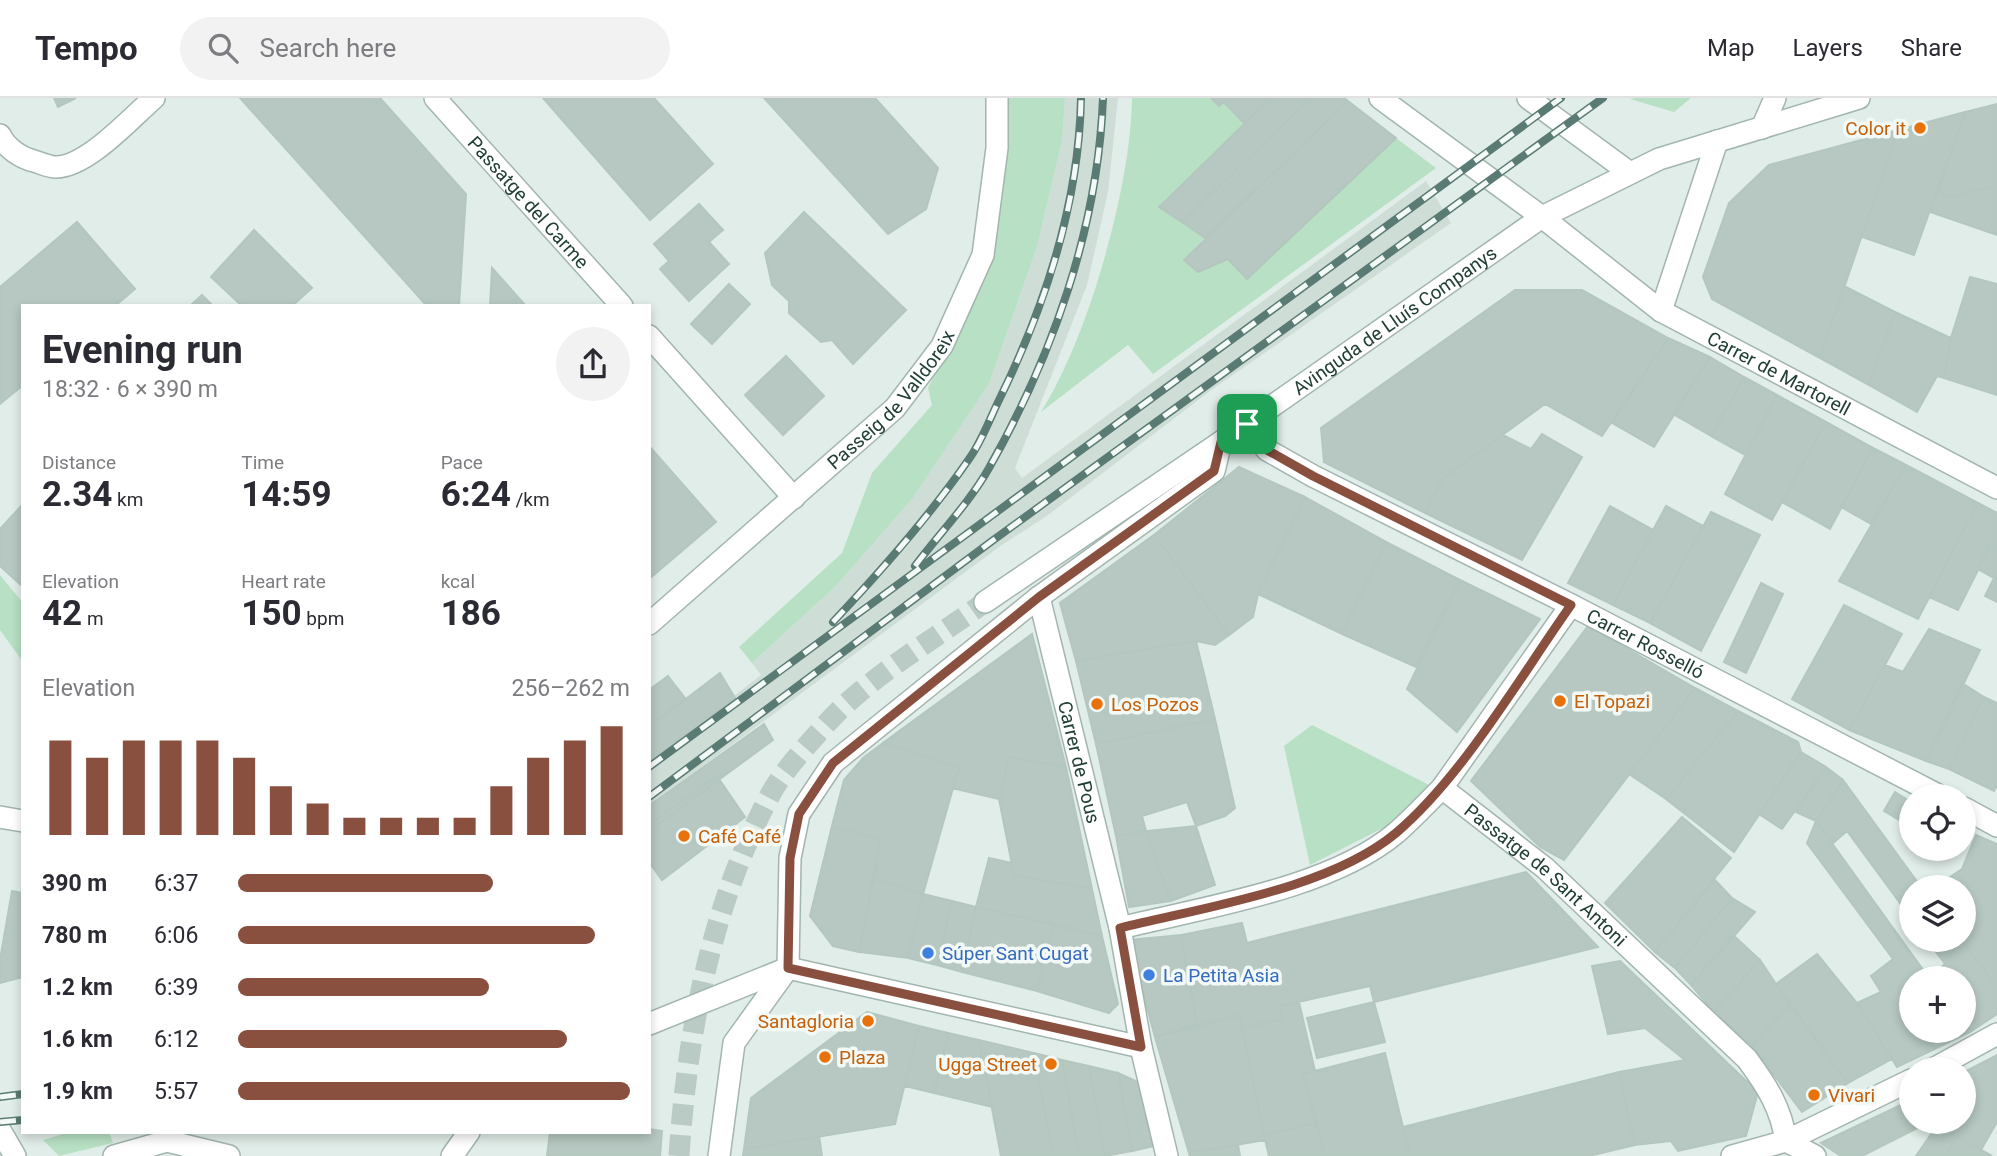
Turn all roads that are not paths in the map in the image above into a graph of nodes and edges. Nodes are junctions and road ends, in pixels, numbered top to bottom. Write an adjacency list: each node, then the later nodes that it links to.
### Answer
1 (154, 98): 10 (street)
2 (435, 98): 14 (street, Passatge del Carme)
3 (997, 98): 20 (street, Passeig de Valldoreix)
4 (1381, 98): 5 (street); 13 (street, Carrer de Martorell)
5 (1410, 98)
6 (1528, 98): 12 (street)
7 (1775, 98): 9 (street)
8 (1859, 98): 9 (street, Avinguda de Lluís Companys)
9 (1762, 128): 11 (street, Avinguda de Lluís Companys)
10 (0, 135)
11 (1717, 141): 12 (street, Avinguda de Lluís Companys); 15 (street)
12 (1630, 173): 13 (street, Avinguda de Lluís Companys)
13 (1542, 217): 15 (street, Carrer de Martorell); 17 (street, Avinguda de Lluís Companys)
14 (620, 304)
15 (1661, 311): 19 (street, Carrer de Martorell)
16 (651, 339): 20 (street)
17 (1247, 424): 18 (street, Avinguda de Lluís Companys); 23 (street, Carrer Rosselló)
18 (1221, 442): 21 (street); 22 (street, Avinguda de Lluís Companys)
19 (1997, 488)
20 (794, 498): 24 (street, Passeig de Valldoreix)
21 (1039, 597): 31 (street, Carrer de Pous); 32 (street)
22 (985, 602)
23 (1571, 605): 25 (street, Carrer Rosselló); 26 (street)
24 (651, 622)
25 (1917, 784)
26 (1442, 788): 31 (street); 40 (street, Passatge de Sant Antoni)
27 (1976, 815): 30 (street)
28 (0, 817): 29 (street)
29 (21, 821)
30 (1997, 826)
31 (1120, 928): 35 (street, Carrer de Pous)
32 (788, 968): 33 (street); 35 (street); 45 (street)
33 (651, 1023)
34 (1997, 1034): 36 (street)
35 (1141, 1047): 46 (street, Carrer de Pous)
36 (1955, 1057)
37 (1899, 1086): 40 (street)
38 (0, 1130): 41 (street)
39 (468, 1134): 44 (street)
40 (1786, 1140): 47 (street); 48 (street)
41 (15, 1156)
42 (114, 1156): 43 (street)
43 (229, 1156)
44 (452, 1156)
45 (719, 1156)
46 (1167, 1156)
47 (1732, 1156)
48 (1815, 1156)

